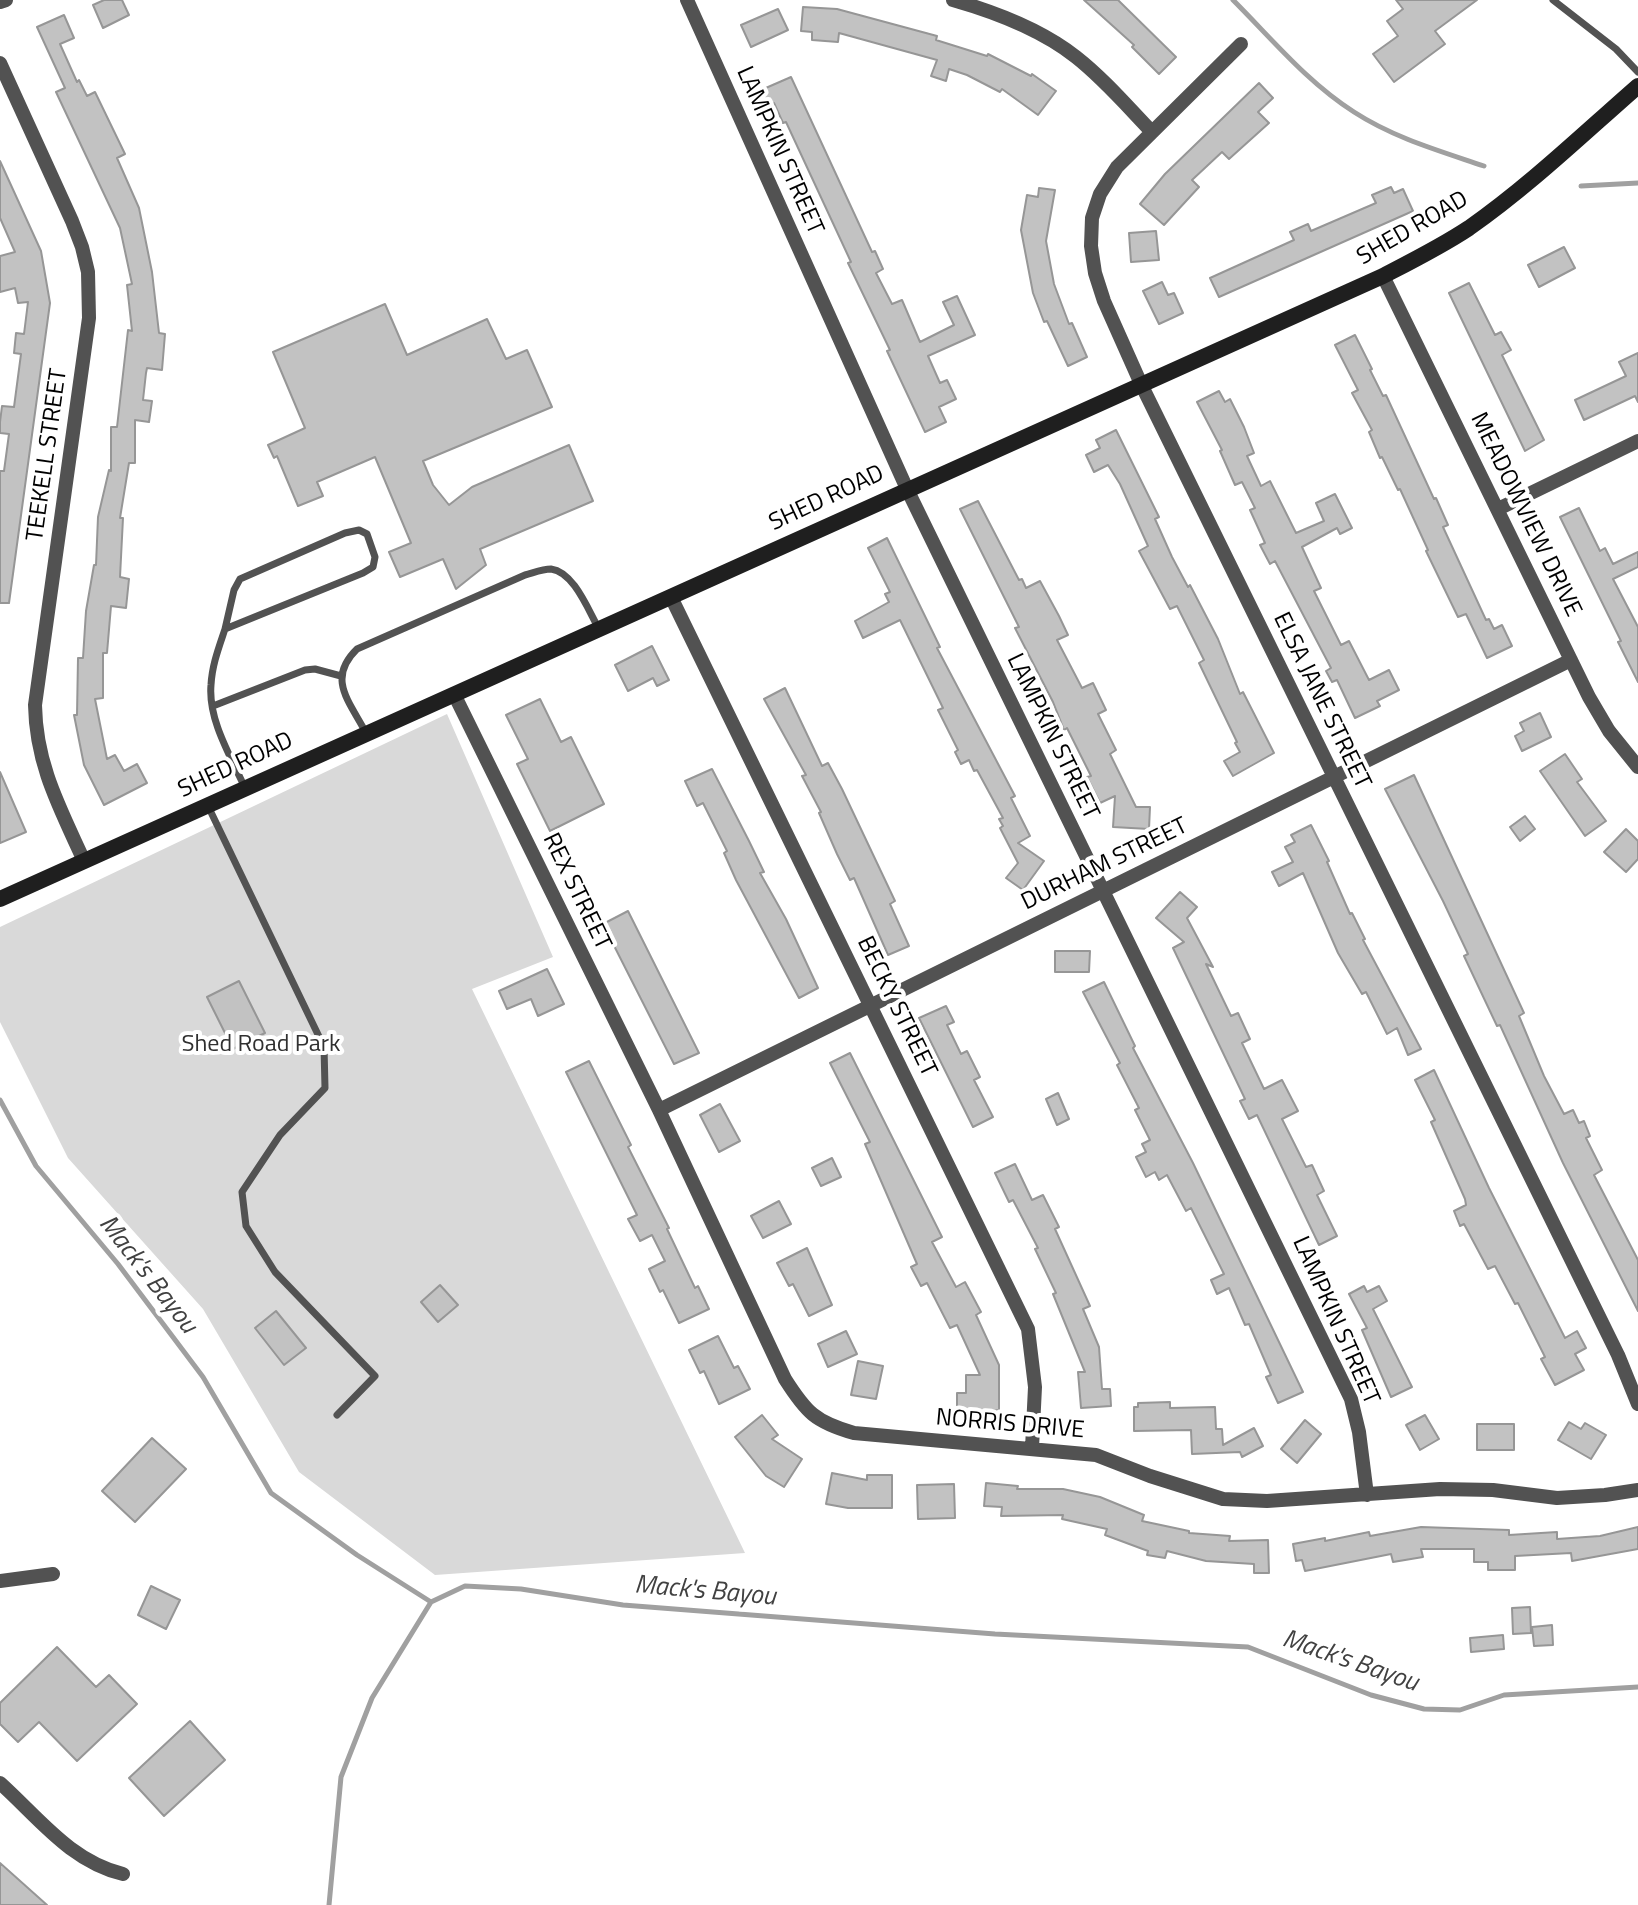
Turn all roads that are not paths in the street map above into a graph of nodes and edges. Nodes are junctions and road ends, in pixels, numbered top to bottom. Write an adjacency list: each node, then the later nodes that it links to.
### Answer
1 (6, 0): 4 (street)
2 (953, 0): 10 (street)
3 (1553, 0): 8 (lane)
4 (0, 2)
5 (693, 2): 14 (street, LAMPKIN STREET)
6 (1241, 44): 10 (street, ELSA JANE STREET)
7 (0, 63): 28 (street, TEEKELL STREET)
8 (1638, 72)
9 (1638, 86): 11 (street, SHED ROAD)
10 (1151, 131): 12 (street, ELSA JANE STREET)
11 (1383, 276): 12 (street, SHED ROAD); 15 (street, MEADOWVIEW DRIVE)
12 (1141, 384): 14 (street, SHED ROAD); 25 (street, ELSA JANE STREET)
13 (1638, 441): 15 (street)
14 (907, 489): 16 (street, SHED ROAD); 29 (street, LAMPKIN STREET)
15 (1498, 509): 19 (street, MEADOWVIEW DRIVE)
16 (671, 597): 18 (street, SHED ROAD); 31 (street, BECKY STREET)
17 (225, 629): 17 (lane); 22 (lane)
18 (599, 629): 20 (lane); 21 (street, SHED ROAD)
19 (1571, 660): 24 (street, MEADOWVIEW DRIVE); 25 (street, DURHAM STREET)
20 (341, 676): 22 (lane); 23 (lane)
21 (454, 694): 23 (street, SHED ROAD); 32 (street, REX STREET)
22 (213, 706): 26 (lane)
23 (366, 733): 26 (street, SHED ROAD)
24 (1638, 767)
25 (1333, 777): 29 (street, DURHAM STREET); 33 (street, ELSA JANE STREET)
26 (245, 788): 27 (street, SHED ROAD)
27 (208, 806): 28 (street, SHED ROAD); 34 (lane)
28 (84, 861): 30 (street, SHED ROAD)
29 (1103, 890): 31 (street, DURHAM STREET); 37 (street, LAMPKIN STREET)
30 (0, 899)
31 (871, 1004): 32 (street, DURHAM STREET); 35 (street, BECKY STREET)
32 (659, 1110): 35 (street, NORRIS DRIVE)
33 (1638, 1404)
34 (337, 1415)
35 (1032, 1448): 37 (street, NORRIS DRIVE)
36 (1638, 1490): 37 (street, NORRIS DRIVE)
37 (1367, 1495)
38 (53, 1574): 39 (street)
39 (0, 1581)
40 (0, 1783): 41 (street)
41 (123, 1874)

